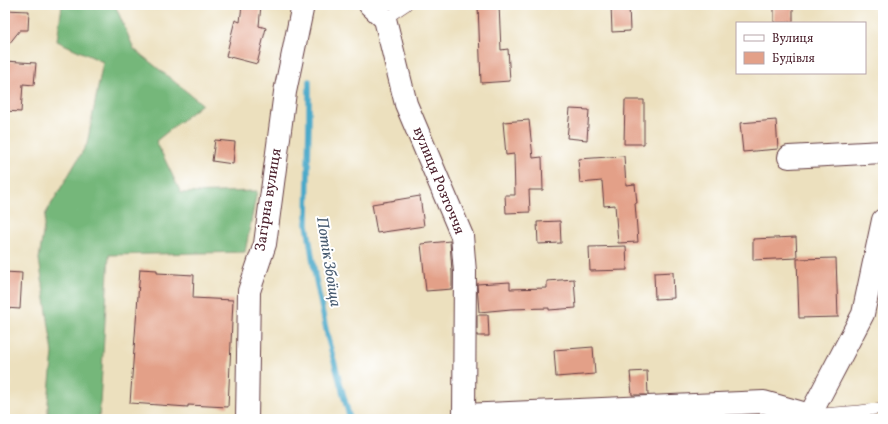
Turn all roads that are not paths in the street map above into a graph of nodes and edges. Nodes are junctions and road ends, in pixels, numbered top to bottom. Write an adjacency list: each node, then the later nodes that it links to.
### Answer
1 (303, 5): 10 (street, Загірна вулиця)
2 (406, 5): 3 (lane, вулиця Розточчя)
3 (377, 12): 8 (street, вулиця Розточчя)
4 (883, 152): 5 (street)
5 (789, 157)
6 (883, 220): 9 (street)
7 (883, 408): 9 (lane)
8 (464, 417): 9 (street)
9 (809, 417)
10 (247, 419)

